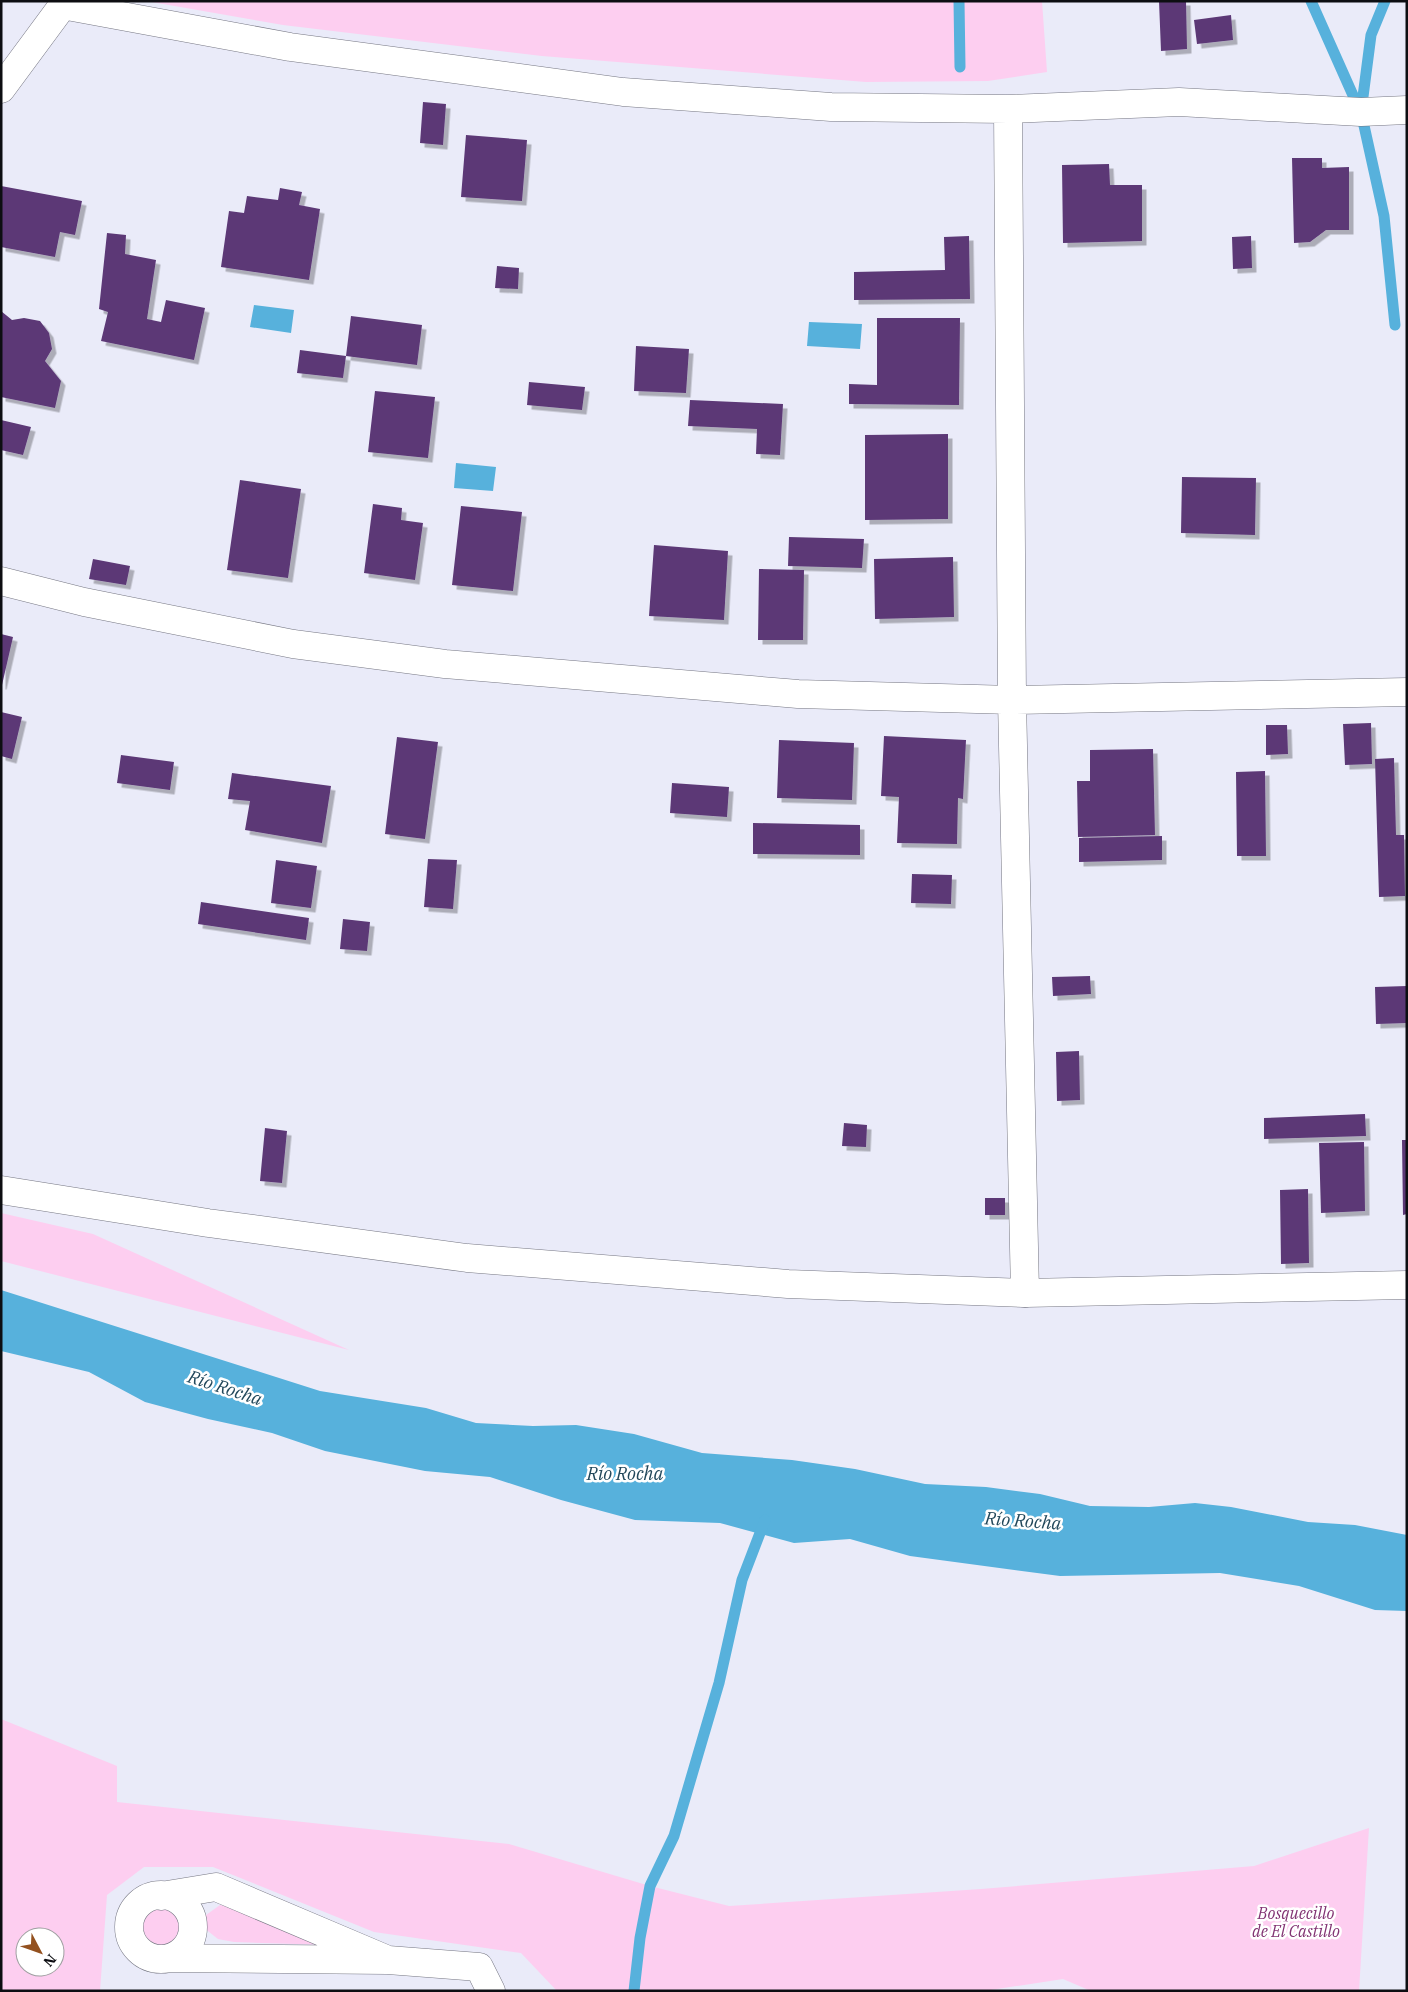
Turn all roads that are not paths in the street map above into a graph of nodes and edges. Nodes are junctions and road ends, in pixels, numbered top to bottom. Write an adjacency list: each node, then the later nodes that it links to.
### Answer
1 (64, 3): 2 (street); 3 (street)
2 (1, 89)
3 (1008, 109): 4 (street); 7 (street)
4 (1407, 110)
5 (1, 581): 7 (street)
6 (1407, 692): 7 (street)
7 (1012, 700): 10 (street)
8 (1, 1190): 10 (street)
9 (1407, 1285): 10 (street)
10 (1025, 1293)
11 (160, 1896): 12 (street); 12 (street); 13 (street)
12 (171, 1958): 13 (street)
13 (388, 1960): 14 (street)
14 (491, 1991)

